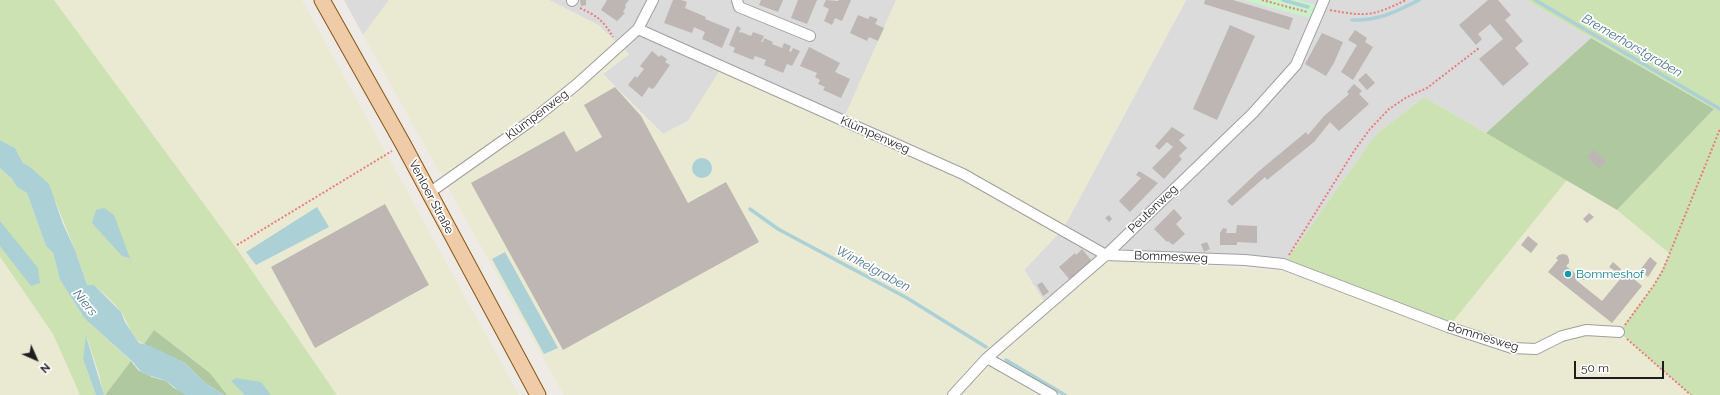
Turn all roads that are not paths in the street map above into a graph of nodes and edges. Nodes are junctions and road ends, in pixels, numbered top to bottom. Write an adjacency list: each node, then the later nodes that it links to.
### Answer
1 (322, 0): 7 (main road, Venloer Straße)
2 (653, 0): 5 (street, Klümpenweg)
3 (737, 0): 6 (street)
4 (1321, 8): 8 (street, Peutenweg)
5 (638, 30): 7 (street, Klümpenweg); 8 (street, Klümpenweg)
6 (810, 36)
7 (429, 193): 11 (main road, Venloer Straße)
8 (1106, 254): 9 (street, Bommesweg); 10 (street, Peutenweg)
9 (1619, 332)
10 (987, 358): 12 (street, Peutenweg); 13 (street)
11 (538, 395)
12 (953, 395)
13 (1052, 395)

